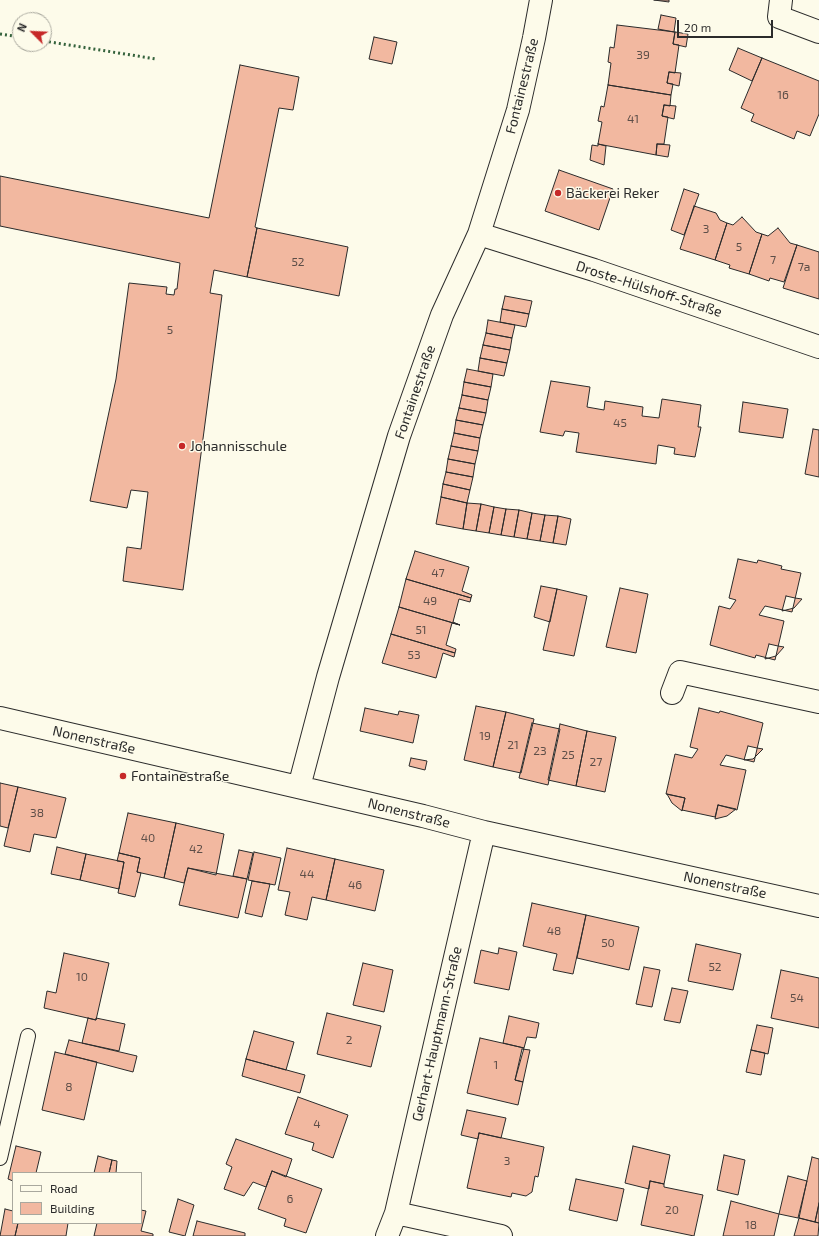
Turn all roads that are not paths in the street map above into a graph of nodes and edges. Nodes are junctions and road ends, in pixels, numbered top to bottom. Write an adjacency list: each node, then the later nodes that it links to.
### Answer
1 (541, 0): 4 (street, Fontainestraße)
2 (781, 0): 3 (street)
3 (819, 32)
4 (479, 234): 5 (street, Droste-Hülshoff-Straße); 9 (street, Fontainestraße)
5 (819, 347)
6 (672, 693): 7 (street)
7 (819, 702)
8 (0, 718): 9 (street, Nonenstraße)
9 (299, 787): 10 (street, Nonenstraße)
10 (484, 832): 11 (street, Nonenstraße); 14 (street, Gerhart-Hauptmann-Straße)
11 (819, 906)
12 (28, 1036): 13 (lane)
13 (0, 1158)
14 (396, 1213): 15 (street, Gerhart-Hauptmann-Straße); 16 (street)
15 (387, 1236)
16 (500, 1236)

